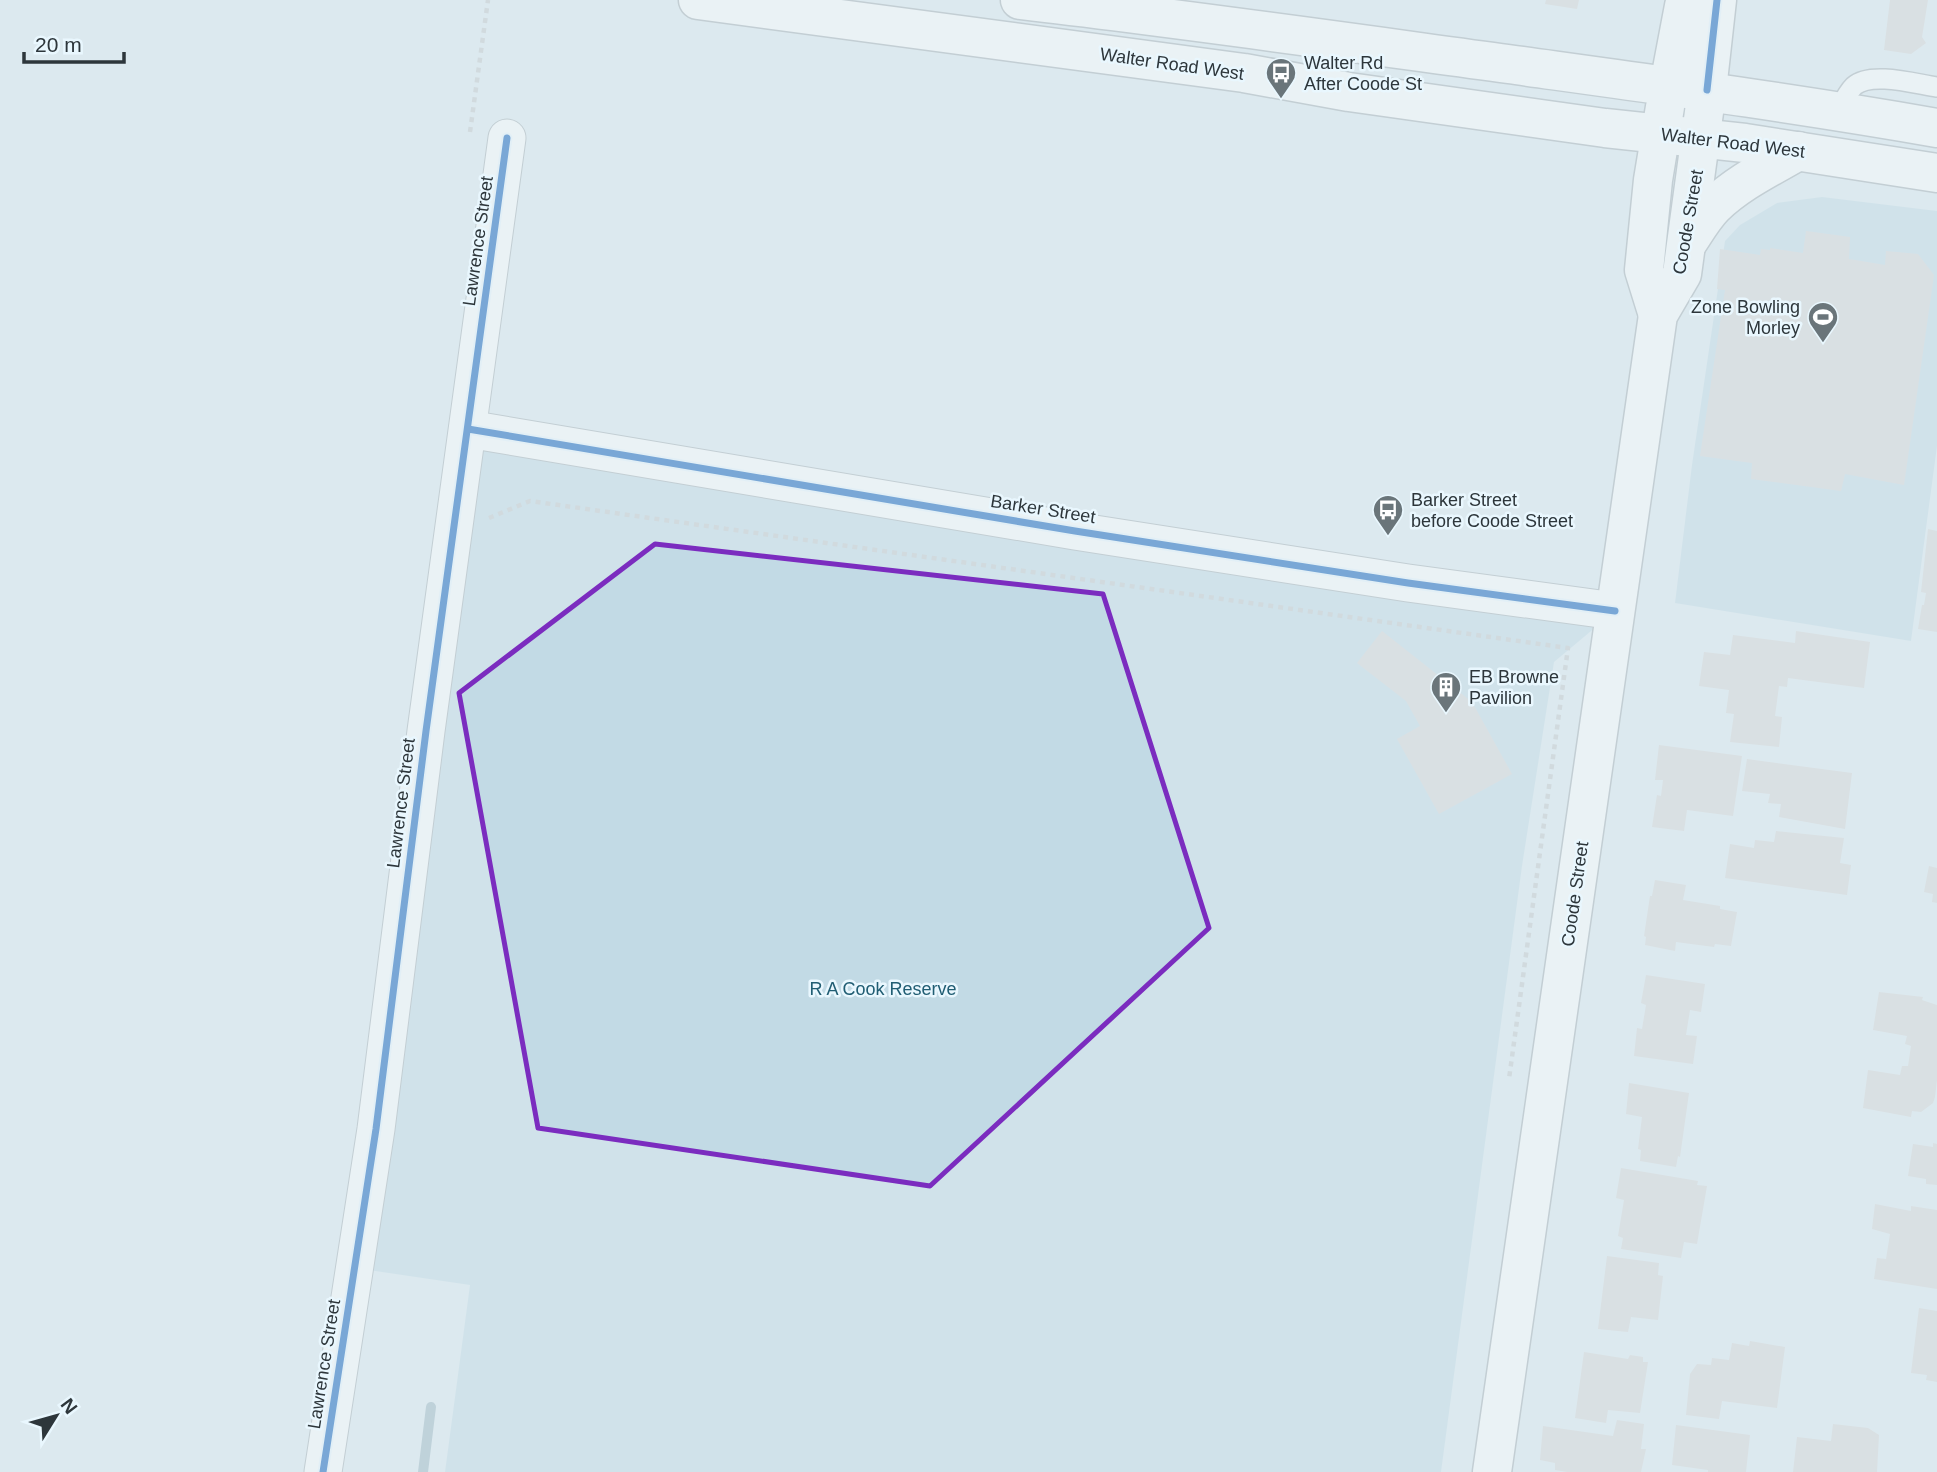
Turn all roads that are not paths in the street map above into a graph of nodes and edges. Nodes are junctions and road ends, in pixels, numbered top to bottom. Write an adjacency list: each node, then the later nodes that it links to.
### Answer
1 (698, 0): 11 (main road, Walter Road West)
2 (1020, 0): 5 (main road)
3 (1687, 0): 6 (main road, Coode Street)
4 (1717, 0): 8 (main road, Coode Street)
5 (1174, 9): 6 (main road)
6 (1669, 85): 8 (main road); 11 (main road, Coode Street)
7 (1937, 88): 9 (lane)
8 (1707, 90): 9 (main road); 12 (main road, Coode Street)
9 (1839, 110): 10 (main road)
10 (1937, 128)
11 (1661, 133): 12 (main road, Walter Road West); 17 (main road, Coode Street)
12 (1702, 137): 14 (main road, Walter Road West); 16 (main road, Coode Street)
13 (507, 138): 18 (street, Lawrence Street)
14 (1798, 152): 15 (main road, Walter Road West); 16 (main road)
15 (1937, 173)
16 (1687, 244): 17 (main road, Coode Street)
17 (1658, 315): 19 (main road, Coode Street)
18 (468, 429): 19 (street, Barker Street); 20 (street, Lawrence Street)
19 (1615, 611): 21 (main road, Coode Street)
20 (323, 1472)
21 (1492, 1472)

